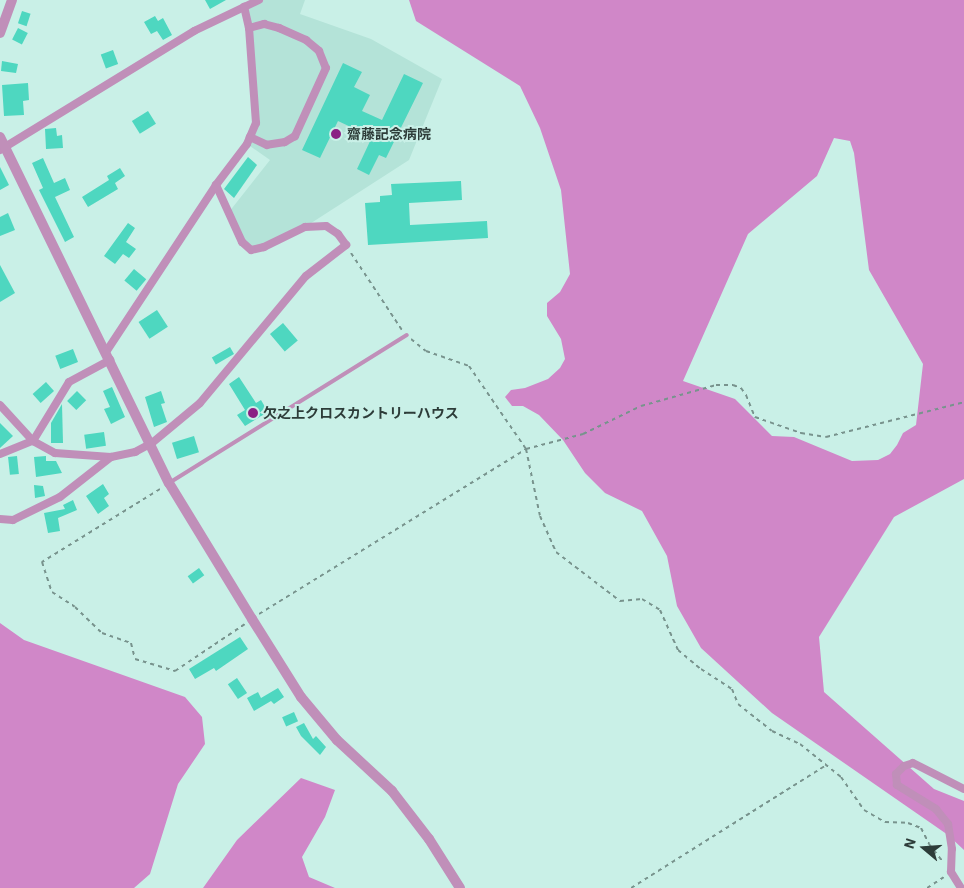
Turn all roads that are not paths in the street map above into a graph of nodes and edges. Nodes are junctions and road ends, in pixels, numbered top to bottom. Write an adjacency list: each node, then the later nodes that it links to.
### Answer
1 (12, 0): 5 (street)
2 (259, 0): 3 (street)
3 (244, 7): 4 (street); 7 (street)
4 (249, 28): 6 (street); 6 (street)
5 (0, 33)
6 (250, 137): 8 (street)
7 (1, 144): 10 (street)
8 (216, 185): 10 (street); 13 (street)
9 (407, 335): 16 (lane)
10 (108, 356): 12 (street); 13 (street)
11 (0, 405): 12 (street)
12 (33, 441): 14 (street); 15 (street)
13 (152, 443): 15 (street); 16 (street)
14 (0, 454)
15 (111, 457): 17 (street)
16 (170, 483): 19 (street)
17 (0, 519)
18 (964, 789): 20 (street)
19 (460, 888)
20 (961, 888)

